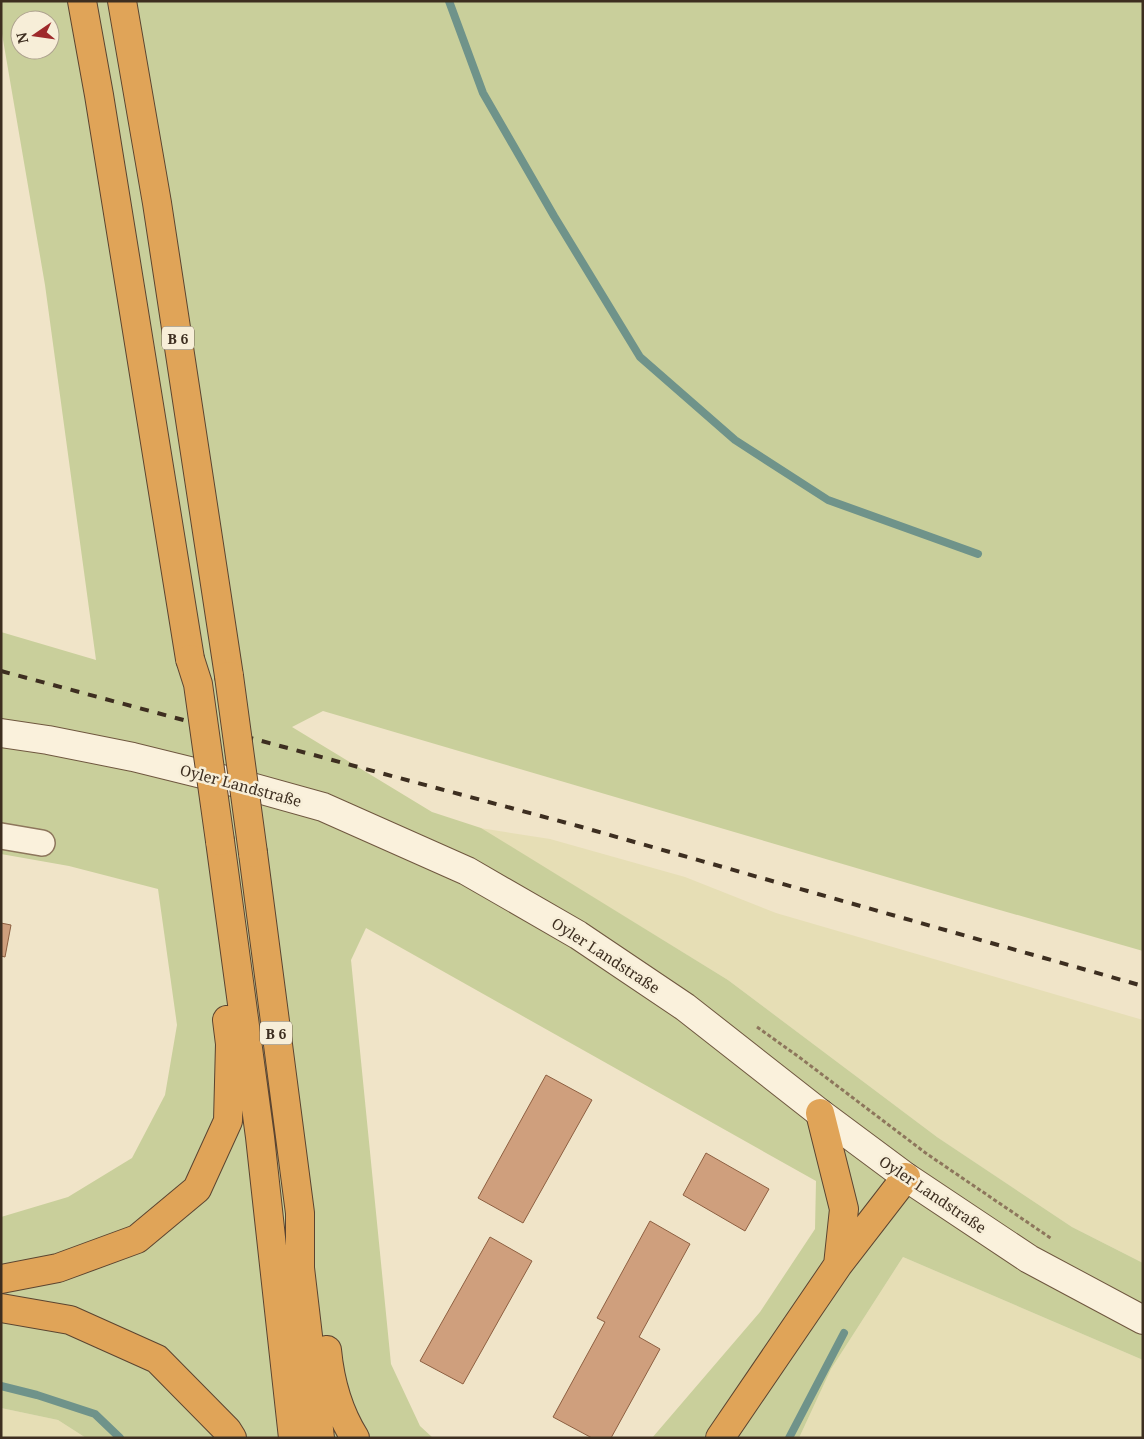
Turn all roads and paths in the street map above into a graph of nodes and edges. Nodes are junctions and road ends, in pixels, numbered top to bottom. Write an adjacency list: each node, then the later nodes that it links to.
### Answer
1 (82, 1): 5 (highway, B 6, bridge)
2 (122, 1): 9 (highway, B 6, bridge)
3 (1, 733): 7 (main road, Oyler Landstraße)
4 (1, 836): 6 (street)
5 (212, 840): 11 (highway); 15 (highway, B 6)
6 (42, 843)
7 (820, 1113): 8 (main road, Oyler Landstraße); 10 (highway)
8 (906, 1177): 10 (highway); 13 (main road, Oyler Landstraße)
9 (300, 1213): 16 (highway, B 6); 17 (highway)
10 (838, 1265): 18 (highway)
11 (1, 1279)
12 (1, 1308): 14 (highway)
13 (1143, 1320)
14 (232, 1438)
15 (293, 1438)
16 (320, 1438)
17 (355, 1438)
18 (720, 1438)

